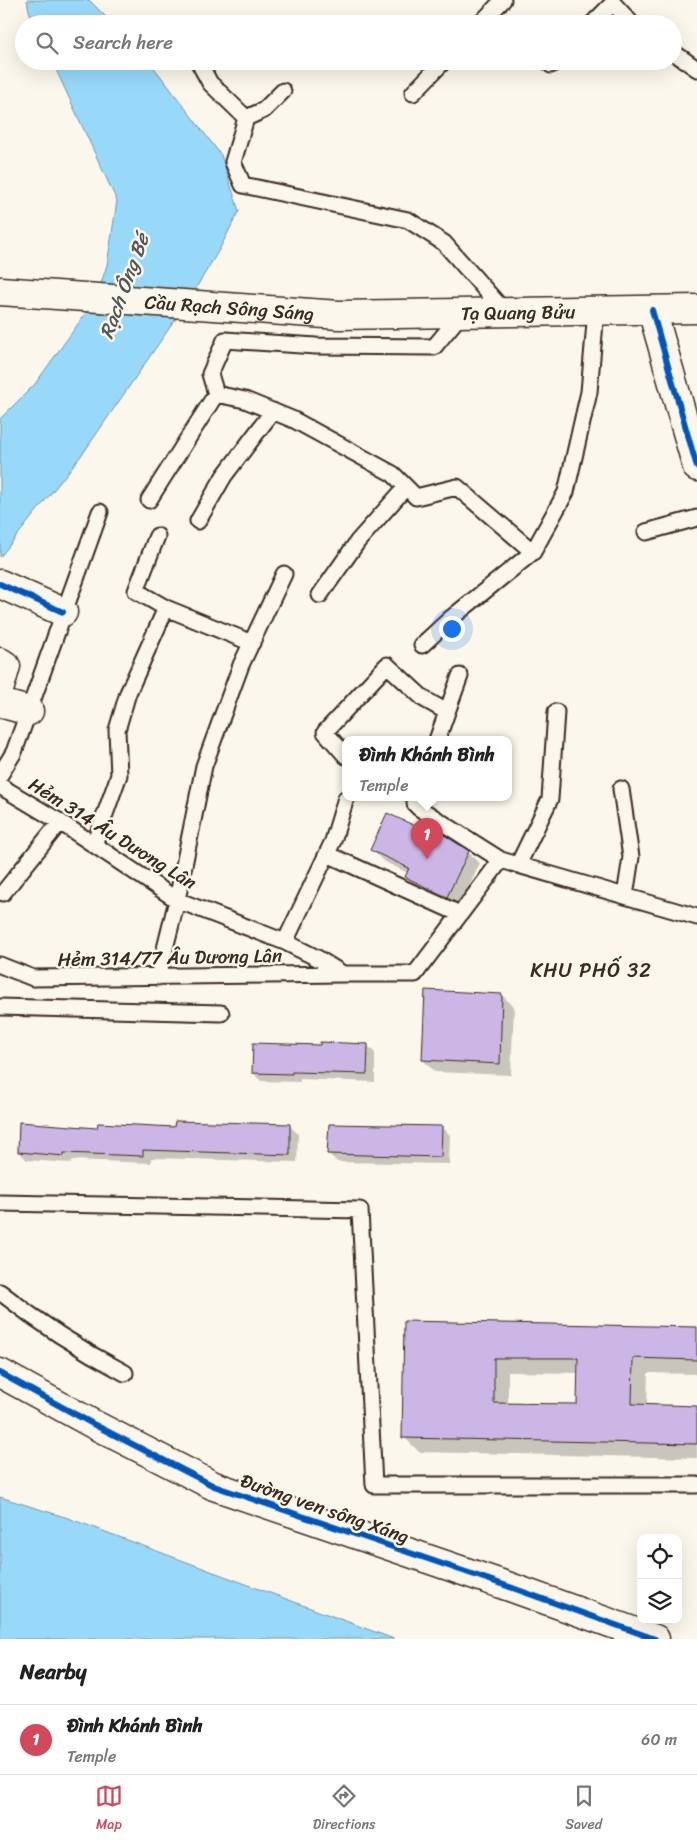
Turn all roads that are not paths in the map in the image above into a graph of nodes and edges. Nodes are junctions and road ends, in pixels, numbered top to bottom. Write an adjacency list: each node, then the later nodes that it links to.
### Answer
1 (503, 0): 3 (lane)
2 (612, 2): 4 (lane); 5 (lane)
3 (489, 15)
4 (600, 15)
5 (624, 15)
6 (682, 58): 7 (lane)
7 (697, 68)
8 (203, 70): 12 (lane)
9 (435, 70): 11 (lane)
10 (283, 91): 12 (lane)
11 (413, 93)
12 (246, 118): 17 (lane)
13 (0, 291): 19 (street, Cầu Rạch Sông Sáng)
14 (697, 309): 16 (street, Tạ Quang Bửu)
15 (596, 310): 16 (street, Tạ Quang Bửu); 17 (street, Tạ Quang Bửu); 30 (lane)
16 (652, 310): 22 (street)
17 (505, 312): 18 (street, Tạ Quang Bửu)
18 (462, 313): 19 (street, Tạ Quang Bửu); 20 (lane)
19 (339, 315)
20 (216, 394): 21 (lane); 24 (lane)
21 (272, 411): 23 (lane); 27 (lane)
22 (697, 467)
23 (406, 487): 30 (lane); 33 (lane)
24 (149, 500)
25 (100, 512): 35 (lane)
26 (697, 518): 28 (lane)
27 (198, 521)
28 (646, 532)
29 (157, 536): 34 (lane)
30 (533, 552): 37 (lane)
31 (284, 574): 36 (lane)
32 (0, 584): 35 (street)
33 (320, 595)
34 (166, 608): 36 (lane); 53 (lane)
35 (63, 612): 42 (lane)
36 (252, 643): 59 (lane)
37 (422, 645)
38 (0, 662): 40 (street)
39 (460, 676): 43 (lane)
40 (0, 687)
41 (0, 703): 42 (street)
42 (29, 711): 47 (lane)
43 (447, 712): 45 (lane); 46 (lane)
44 (556, 712): 56 (lane)
45 (438, 736)
46 (342, 751)
47 (0, 775)
48 (0, 786): 52 (lane, Hẻm 314 Âu Dương Lân)
49 (621, 789): 58 (lane)
50 (345, 801): 54 (lane)
51 (416, 801): 55 (lane)
52 (60, 822): 53 (lane, Hẻm 314 Âu Dương Lân); 57 (lane)
53 (94, 845): 59 (lane, Hẻm 314 Âu Dương Lân)
54 (327, 854): 60 (lane); 62 (lane)
55 (501, 860): 56 (lane); 60 (lane)
56 (518, 865): 58 (lane)
57 (3, 893)
58 (625, 896): 61 (lane)
59 (177, 900): 62 (lane, Hẻm 314 Âu Dương Lân); 65 (lane)
60 (460, 914): 64 (lane)
61 (697, 917)
62 (285, 942): 64 (lane, Hẻm 314 Âu Dương Lân)
63 (0, 965): 65 (lane, Hẻm 314/77 Âu Dương Lân)
64 (343, 974): 65 (lane, Hẻm 314/77 Âu Dương Lân)
65 (158, 977)
66 (0, 1007): 67 (lane)
67 (220, 1013)
68 (0, 1203): 72 (lane)
69 (0, 1292): 71 (lane)
70 (0, 1373): 73 (street, Đường ven sông Xáng)
71 (125, 1373)
72 (697, 1485)
73 (655, 1639)

